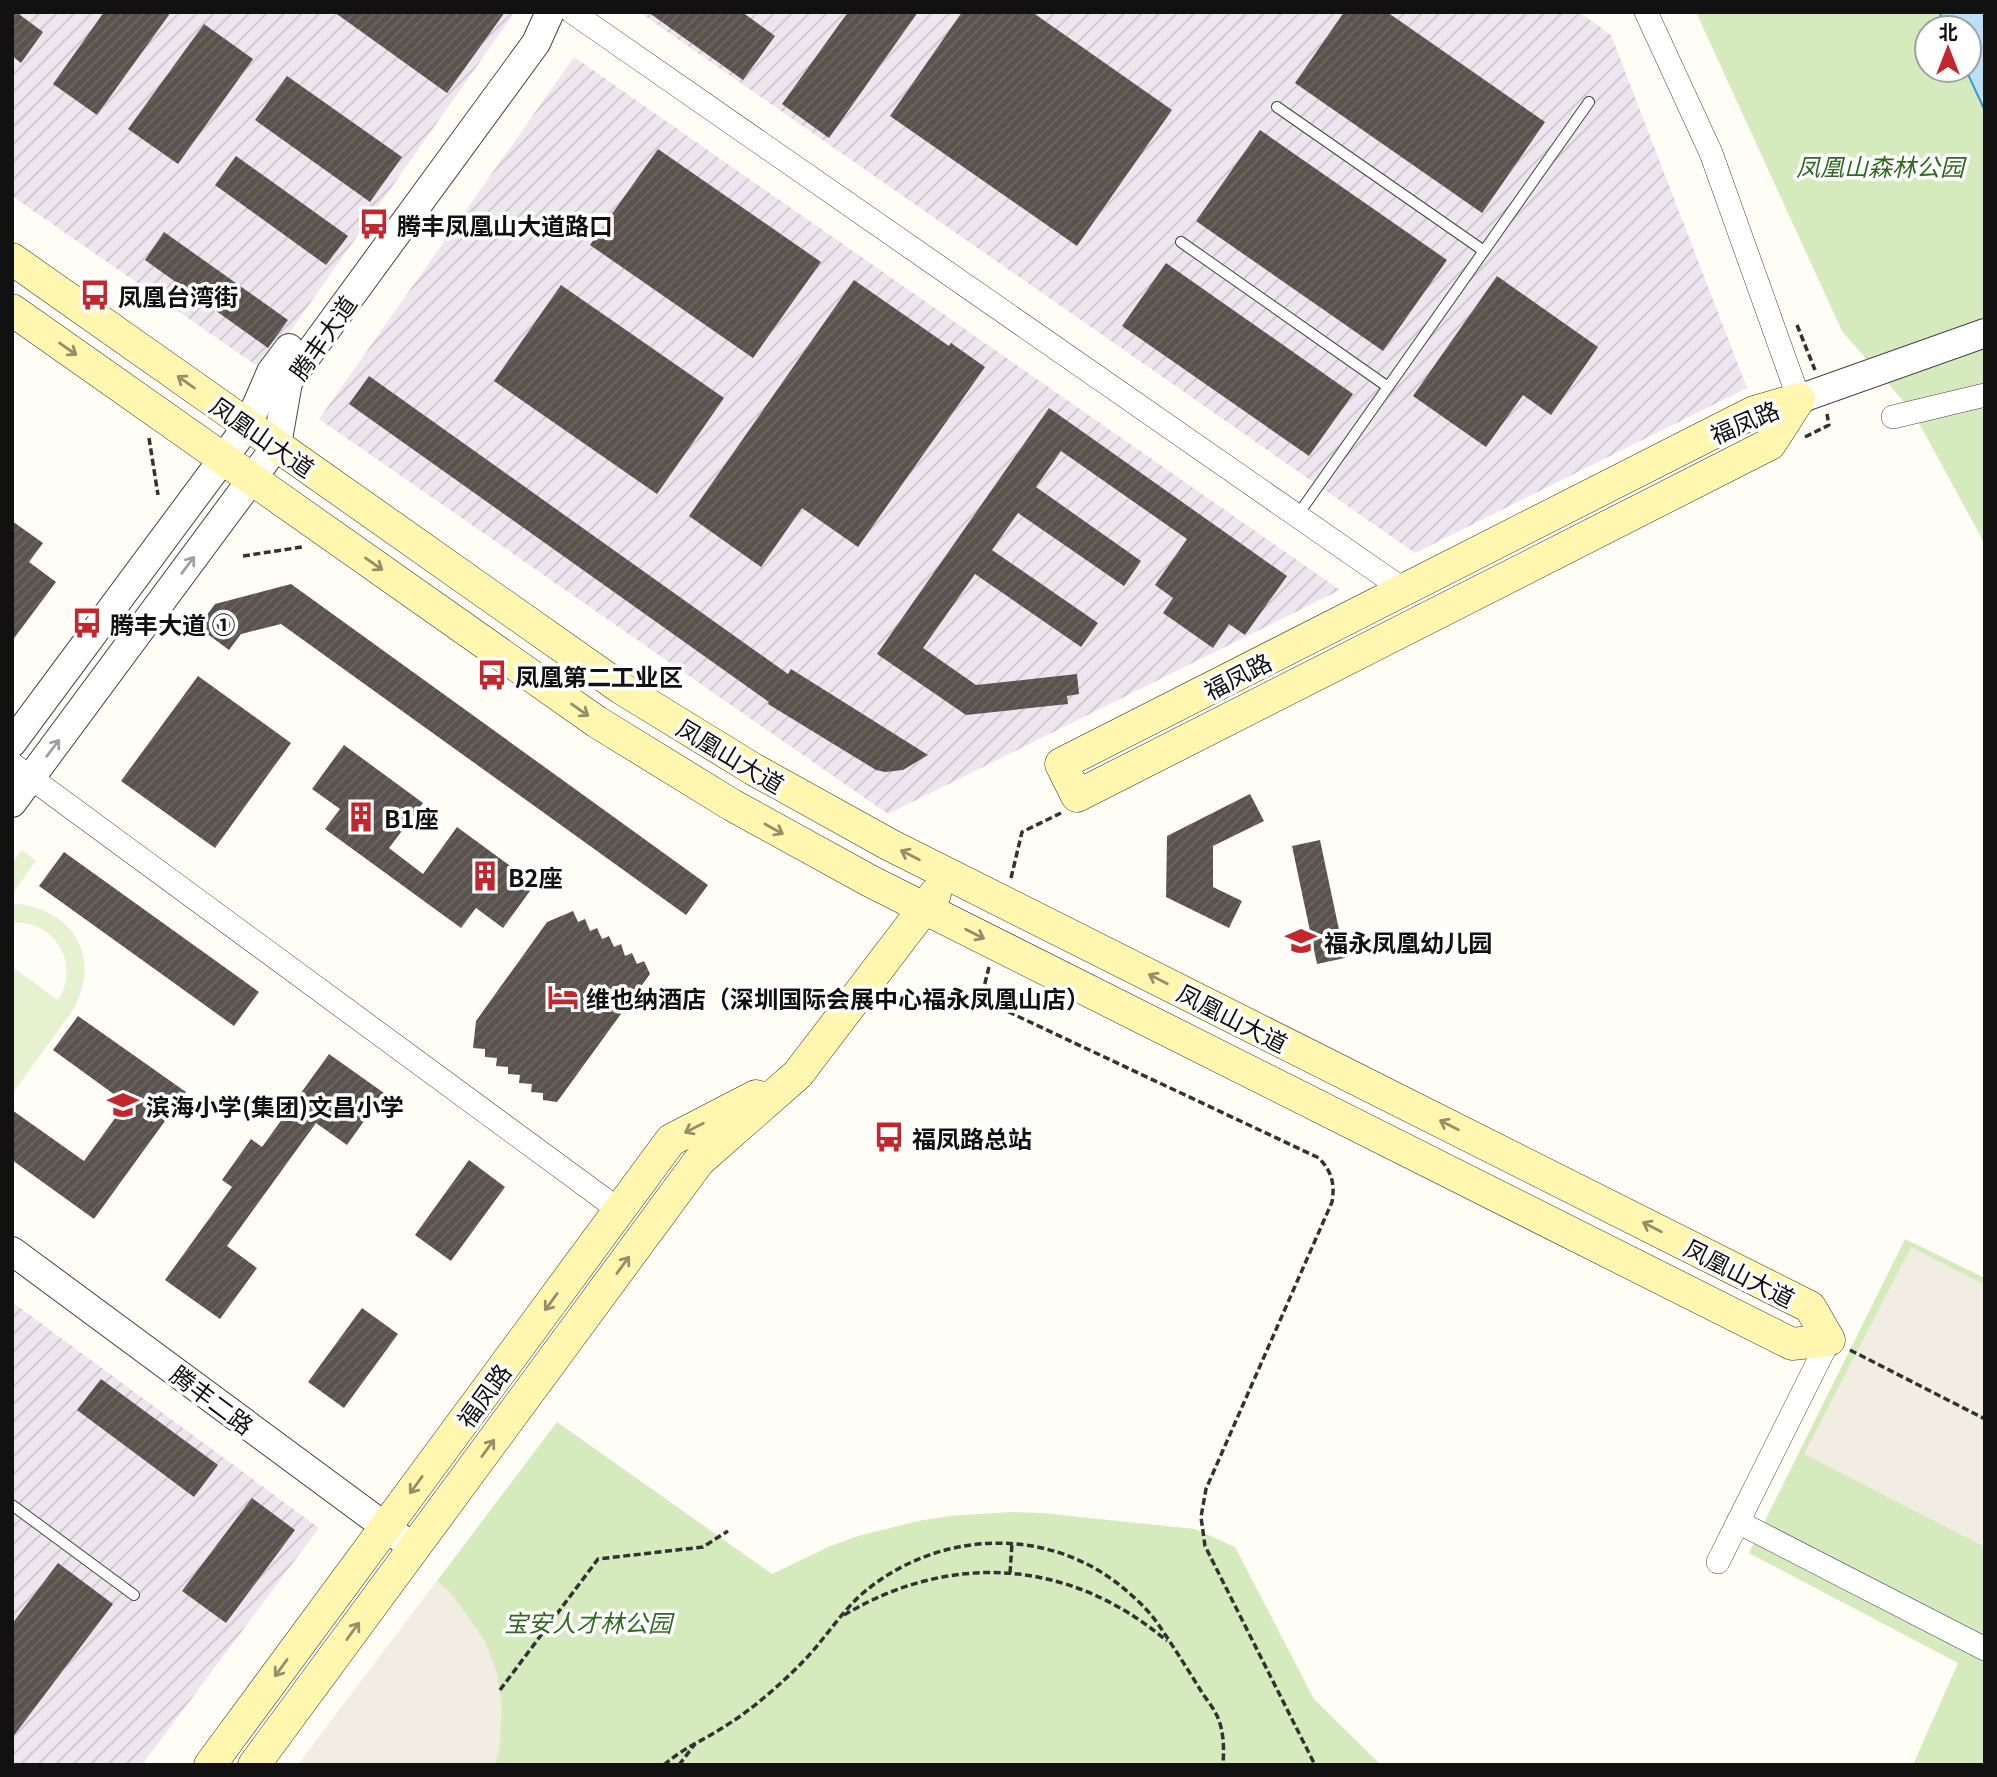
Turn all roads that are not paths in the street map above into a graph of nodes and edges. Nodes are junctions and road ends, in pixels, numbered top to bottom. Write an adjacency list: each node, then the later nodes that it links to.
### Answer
1 (543, 12): 16 (street, 腾丰大道)
2 (550, 12): 17 (street, 腾丰大道)
3 (572, 12): 20 (street)
4 (1646, 12): 14 (street)
5 (1589, 102): 8 (lane)
6 (1277, 107): 8 (lane)
7 (1181, 242): 12 (lane)
8 (1484, 251): 12 (lane)
9 (12, 259): 16 (main road, 凤凰山大道, one-way to 9)
10 (12, 310): 18 (main road, 凤凰山大道, one-way to 18)
11 (1985, 333): 14 (street)
12 (1388, 387): 20 (lane)
13 (1985, 394): 15 (street)
14 (1799, 399): 21 (main road, 福凤路); 21 (main road, 福凤路)
15 (1893, 417)
16 (248, 425): 17 (main road, 凤凰山大道); 18 (street, 腾丰大道)
17 (277, 445): 19 (street, 腾丰大道); 25 (main road, 凤凰山大道, one-way to 17)
18 (223, 459): 19 (main road, 凤凰山大道); 22 (street, 腾丰大道)
19 (253, 479): 23 (street, 腾丰大道, one-way to 19); 26 (main road, 凤凰山大道, one-way to 26)
20 (1297, 516): 21 (street)
21 (1404, 590)
22 (12, 743)
23 (22, 771): 24 (street, 腾丰大道); 28 (street)
24 (12, 803)
25 (949, 875): 26 (main road, 福凤路); 30 (main road, 凤凰山大道, one-way to 25)
26 (923, 908): 27 (main road, 福凤路); 30 (main road, 凤凰山大道, one-way to 30)
27 (798, 1074): 28 (main road, 福凤路, one-way to 28); 34 (main road, 福凤路, one-way to 27)
28 (619, 1210): 33 (main road, 福凤路, one-way to 33)
29 (12, 1251): 33 (street, 腾丰二路)
30 (1829, 1340): 32 (street)
31 (12, 1505): 36 (lane)
32 (1738, 1522): 35 (street); 37 (street)
33 (385, 1527): 34 (street, 腾丰二路); 38 (main road, 福凤路, one-way to 38)
34 (414, 1548): 39 (main road, 福凤路, one-way to 34)
35 (1718, 1562)
36 (134, 1595)
37 (1985, 1649)
38 (210, 1765)
39 (254, 1765)

